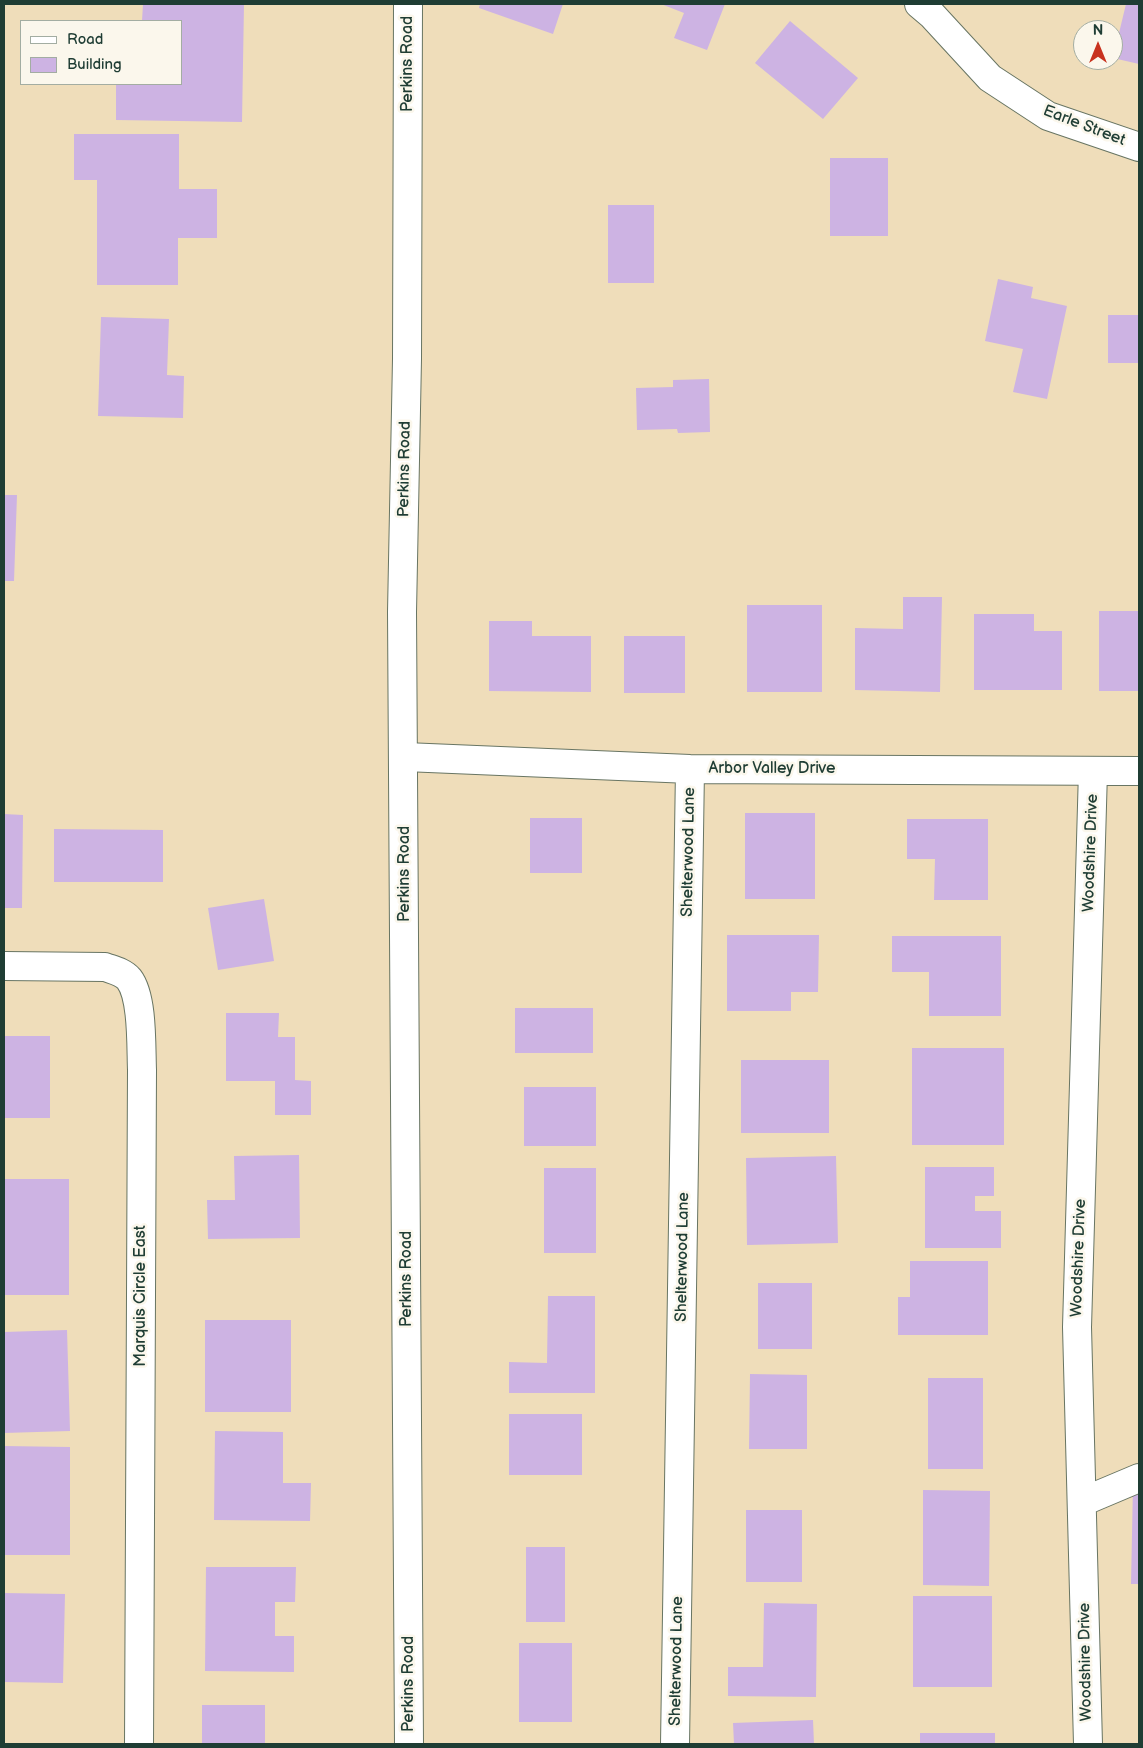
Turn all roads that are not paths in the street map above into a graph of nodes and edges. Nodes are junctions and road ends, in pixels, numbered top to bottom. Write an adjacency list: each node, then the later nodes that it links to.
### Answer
1 (408, 4): 4 (street, Perkins Road)
2 (919, 4): 3 (street, Earle Street)
3 (1139, 147)
4 (405, 757): 5 (street, Arbor Valley Drive); 12 (street, Perkins Road)
5 (690, 769): 6 (street, Arbor Valley Drive); 13 (street, Shelterwood Lane)
6 (1093, 771): 7 (street, Arbor Valley Drive); 10 (street, Woodshire Drive)
7 (1139, 771)
8 (4, 966): 11 (street, Marquis Circle East)
9 (1139, 1478): 10 (street)
10 (1082, 1502): 14 (street, Woodshire Drive)
11 (139, 1744)
12 (409, 1744)
13 (675, 1744)
14 (1088, 1744)

